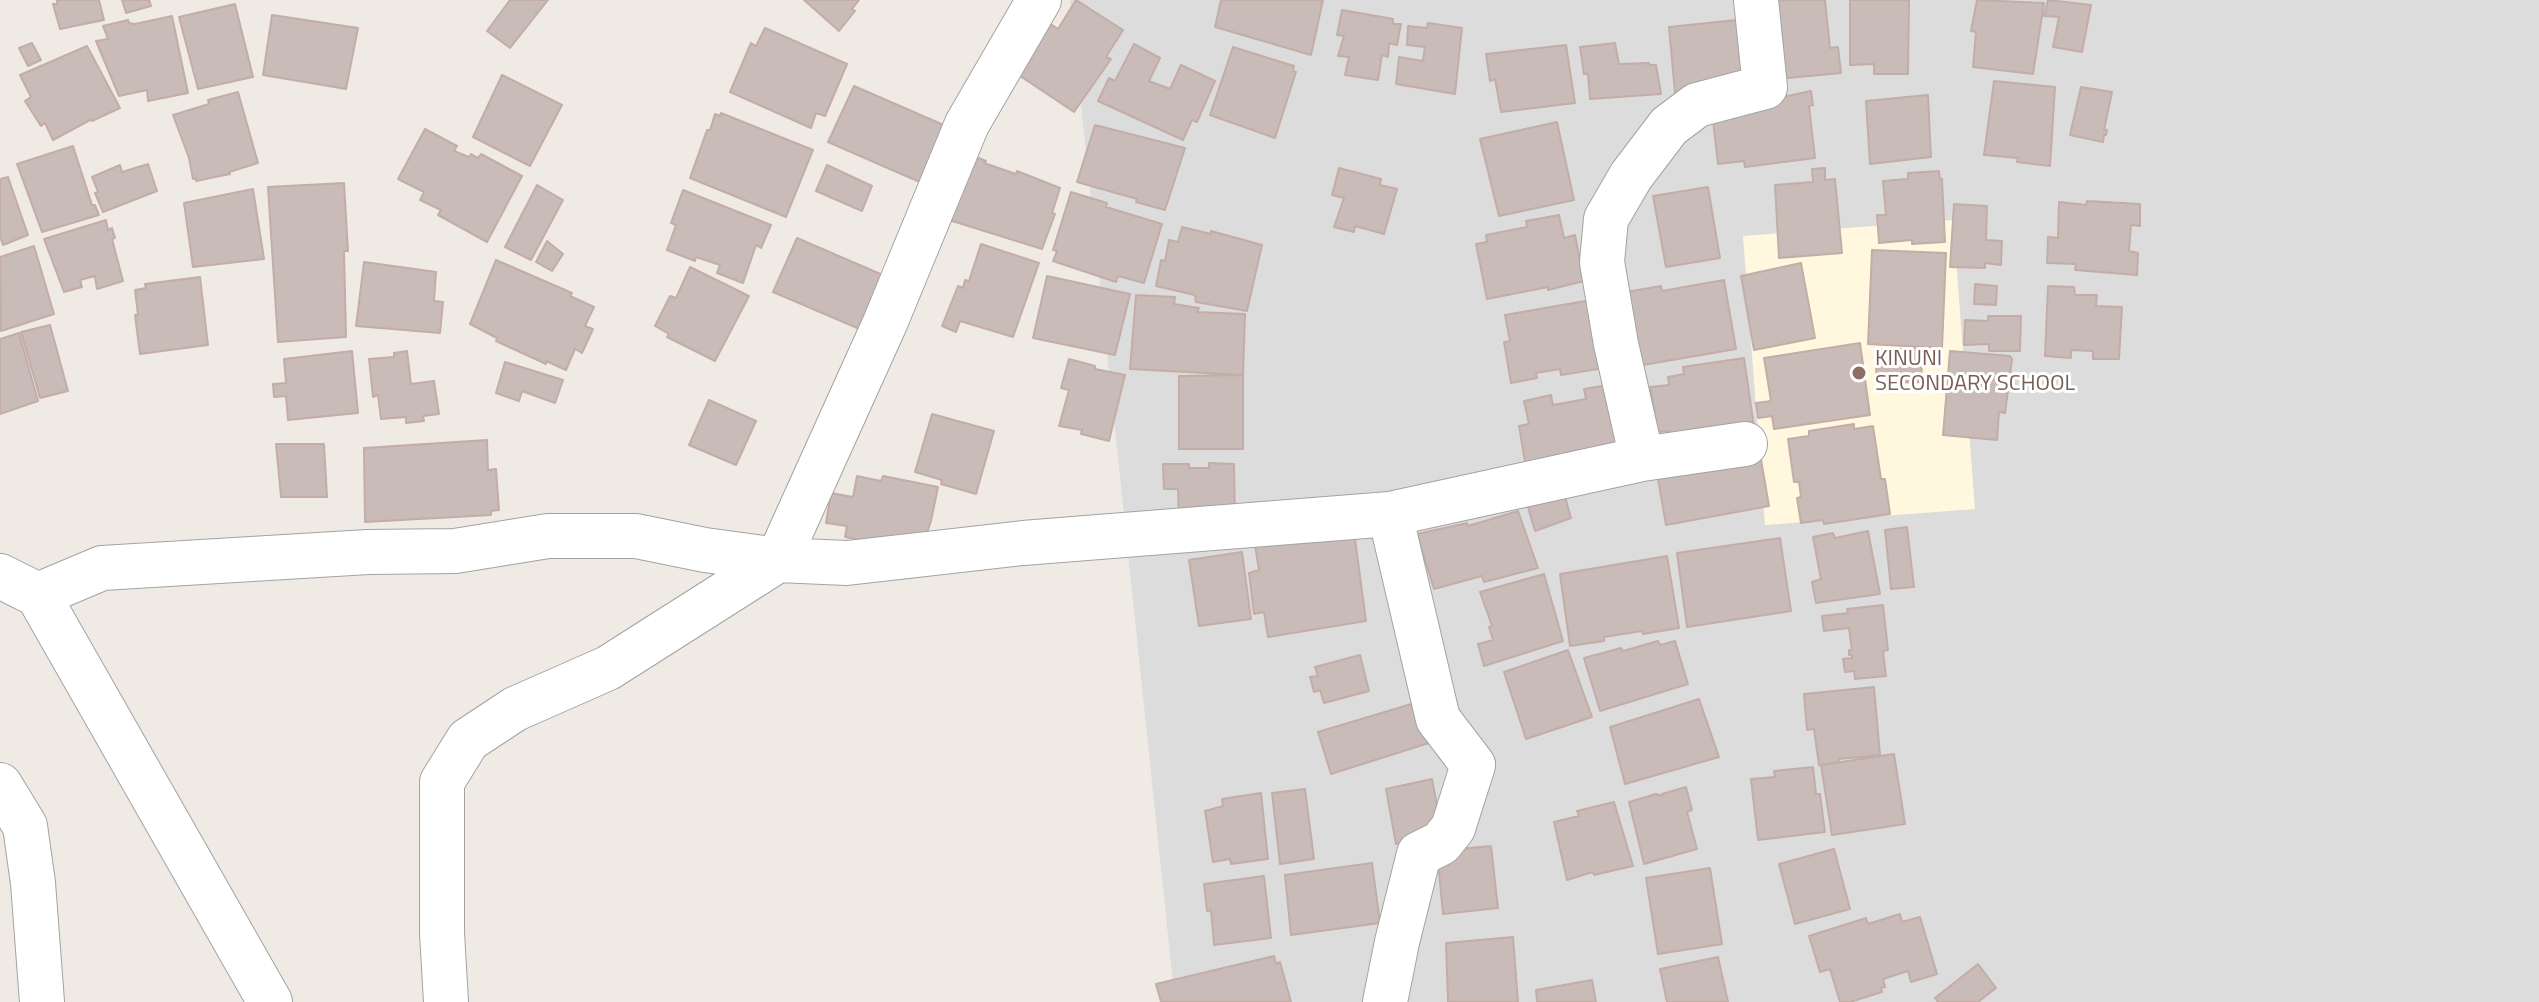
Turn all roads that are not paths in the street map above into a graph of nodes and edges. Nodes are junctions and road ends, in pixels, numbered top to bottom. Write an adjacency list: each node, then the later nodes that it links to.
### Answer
1 (1039, 0): 6 (street)
2 (1756, 0): 4 (street)
3 (1745, 444): 4 (street)
4 (1642, 459): 5 (street)
5 (1390, 514): 6 (street); 12 (street)
6 (778, 560): 7 (street); 11 (street)
7 (19, 586): 10 (street)
8 (0, 785): 9 (street)
9 (42, 1002)
10 (270, 1002)
11 (446, 1002)
12 (1385, 1002)

